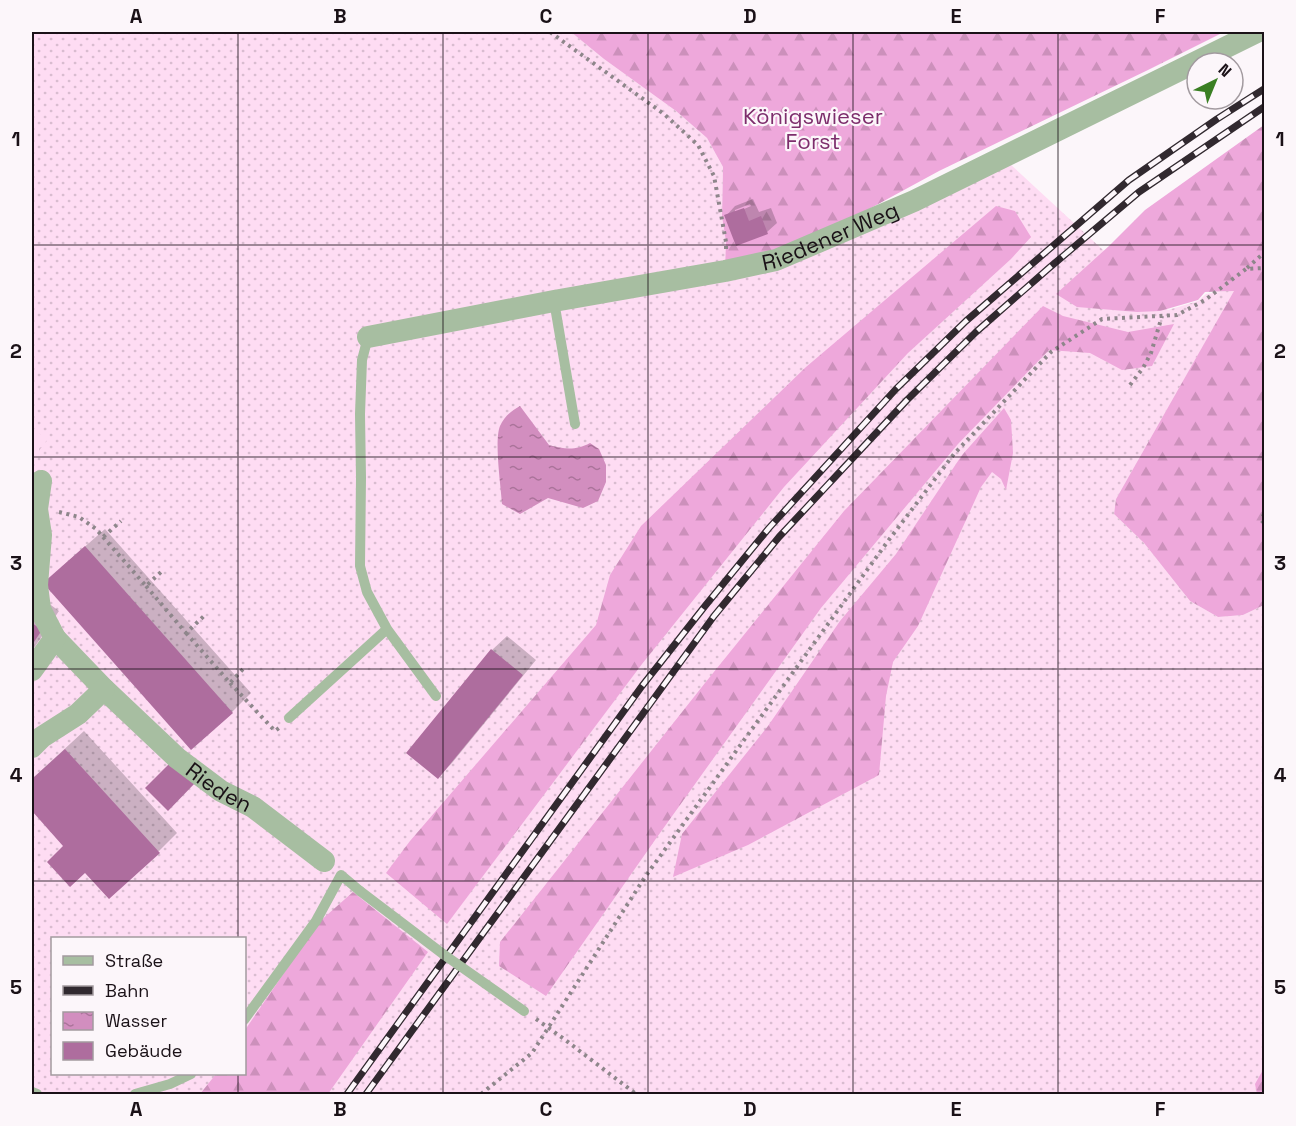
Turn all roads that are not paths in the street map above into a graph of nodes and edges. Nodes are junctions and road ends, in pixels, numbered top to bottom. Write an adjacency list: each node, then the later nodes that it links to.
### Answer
1 (1257, 32): 2 (street, Riedener Weg)
2 (554, 301): 3 (street, Riedener Weg); 4 (lane)
3 (368, 337): 6 (lane)
4 (575, 424)
5 (40, 481): 7 (street, Rieden)
6 (387, 629): 10 (lane); 11 (lane)
7 (55, 638): 8 (street); 9 (street, Rieden)
8 (32, 670)
9 (104, 689): 12 (street); 13 (street, Rieden)
10 (436, 696)
11 (289, 718)
12 (32, 747)
13 (332, 868): 14 (lane, bridge); 15 (lane)
14 (524, 1011)
15 (246, 1017)
16 (189, 1075): 19 (lane)
17 (32, 1092): 18 (lane)
18 (37, 1095)
19 (135, 1095)

